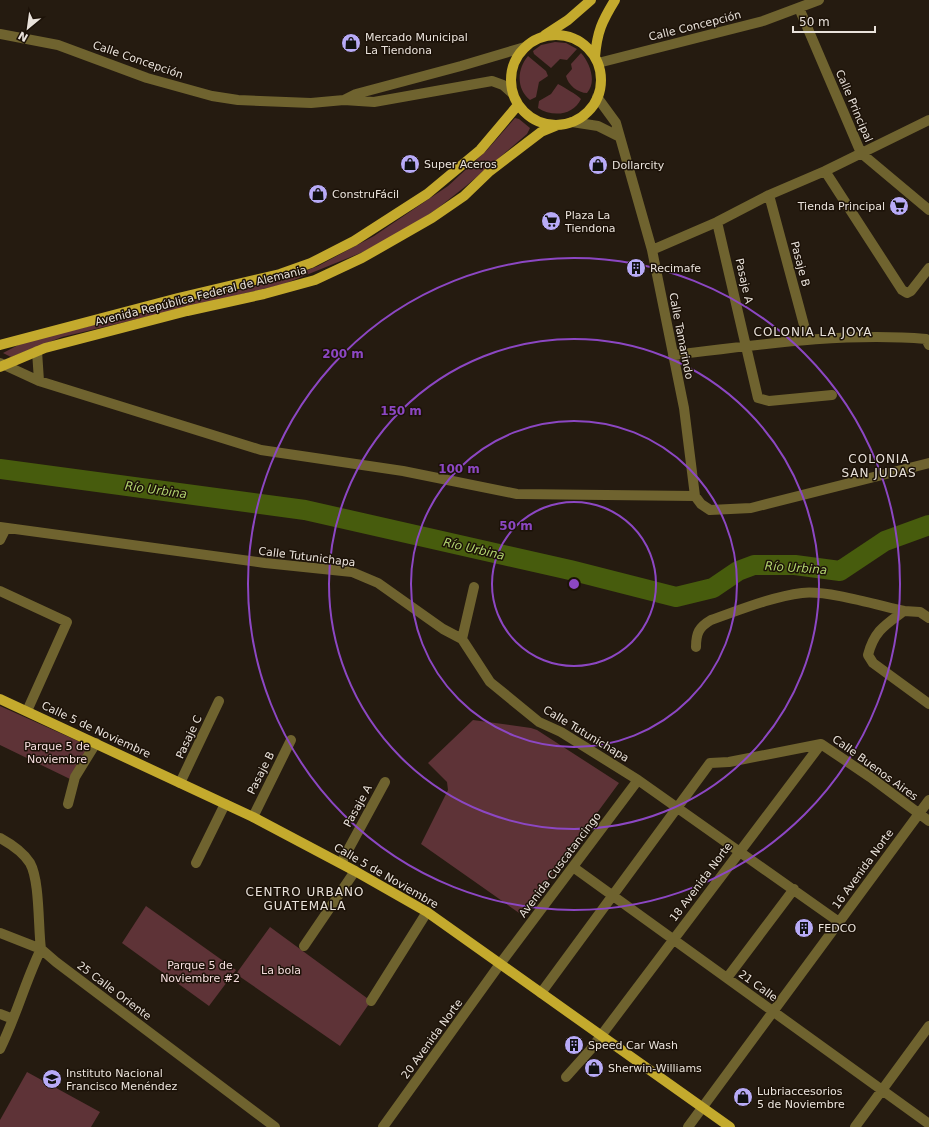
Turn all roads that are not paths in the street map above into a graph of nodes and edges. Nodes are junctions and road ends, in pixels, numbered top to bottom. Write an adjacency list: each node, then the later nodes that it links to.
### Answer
1 (591, 0): 6 (main road)
2 (615, 0): 8 (main road)
3 (820, 0): 4 (street, Calle Concepción)
4 (799, 8): 8 (street, Calle Concepción); 17 (street, Calle Principal)
5 (0, 34): 11 (street, Calle Concepción)
6 (544, 36): 7 (main road); 8 (main road)
7 (524, 47): 9 (main road); 11 (street, Calle Concepción)
8 (596, 60): 10 (main road)
9 (512, 93): 11 (street); 12 (main road)
10 (598, 97): 13 (main road); 16 (street, Calle Tamarindo)
11 (344, 100)
12 (518, 105): 15 (main road); 25 (main road, Avenida República Federal de Alemania)
13 (572, 122): 15 (main road); 16 (street)
14 (929, 122): 17 (street)
15 (558, 125): 28 (main road, Avenida República Federal de Alemania)
16 (620, 137): 22 (street, Calle Tamarindo)
17 (861, 153): 18 (street); 20 (street, Calle Principal)
18 (824, 171): 19 (street); 23 (street)
19 (769, 195): 21 (street); 24 (street, Pasaje B)
20 (929, 210)
21 (717, 222): 22 (street); 27 (street, Pasaje A)
22 (652, 250): 29 (street, Calle Tamarindo)
23 (929, 268)
24 (808, 340): 26 (street); 27 (street)
25 (0, 345)
26 (929, 345)
27 (747, 346): 29 (street); 32 (street, Pasaje A)
28 (37, 351): 30 (main road, Avenida República Federal de Alemania); 31 (street)
29 (673, 355): 34 (street, Calle Tamarindo)
30 (2, 365): 31 (street)
31 (39, 381): 34 (street)
32 (832, 395)
33 (929, 463): 34 (street)
34 (695, 496)
35 (3, 527): 36 (street); 41 (street, Calle Tutunichapa)
36 (0, 540)
37 (474, 587): 41 (street)
38 (0, 591): 46 (street)
39 (904, 611): 40 (street); 42 (street); 45 (street)
40 (929, 618)
41 (462, 639): 50 (street, Calle Tutunichapa)
42 (696, 647)
43 (0, 699): 46 (main road, Calle 5 de Noviembre)
44 (219, 701): 52 (street, Pasaje C)
45 (929, 704)
46 (27, 711): 48 (main road, Calle 5 de Noviembre)
47 (291, 740): 58 (street, Pasaje B)
48 (96, 743): 52 (main road, Calle 5 de Noviembre); 54 (street)
49 (821, 744): 56 (street, Calle Buenos Aires); 57 (street, Calle Buenos Aires); 61 (street, 18 Avenida Norte)
50 (638, 780): 56 (street, Calle Tutunichapa); 64 (street, Avenida Cuscatancingo)
51 (385, 782): 63 (street, Pasaje A)
52 (180, 783): 55 (main road, Calle 5 de Noviembre)
53 (929, 800): 57 (street, 16 Avenida Norte)
54 (68, 804)
55 (225, 804): 58 (main road, Calle 5 de Noviembre); 62 (street)
56 (677, 808): 61 (street, Calle Tutunichapa); 67 (street)
57 (918, 814): 59 (street, Calle Buenos Aires); 69 (street, 16 Avenida Norte)
58 (252, 817): 63 (main road, Calle 5 de Noviembre)
59 (929, 821)
60 (0, 838): 73 (street)
61 (739, 851): 66 (street, Calle Tutunichapa); 71 (street, 18 Avenida Norte)
62 (196, 863)
63 (341, 863): 65 (main road, Calle 5 de Noviembre)
64 (573, 867): 67 (street, 21 Calle); 74 (street, Avenida Cuscatancingo)
65 (356, 871): 68 (main road, Calle 5 de Noviembre); 72 (street)
66 (794, 890): 69 (street, Calle Tutunichapa); 75 (street)
67 (613, 896): 71 (street, 21 Calle); 76 (street)
68 (427, 912): 74 (main road, Calle 5 de Noviembre); 77 (street)
69 (839, 922): 78 (street, 16 Avenida Norte)
70 (0, 933): 73 (street, 25 Calle Oriente)
71 (673, 939): 75 (street, 21 Calle); 82 (street, 18 Avenida Norte)
72 (304, 946)
73 (41, 949): 80 (street); 88 (street, 25 Calle Oriente)
74 (500, 964): 76 (main road, Calle 5 de Noviembre); 89 (street, 20 Avenida Norte)
75 (727, 978): 78 (street, 21 Calle)
76 (541, 993): 82 (main road, Calle 5 de Noviembre)
77 (371, 1001)
78 (773, 1011): 85 (street, 21 Calle); 86 (street, 16 Avenida Norte)
79 (0, 1014): 80 (street)
80 (13, 1019): 83 (street)
81 (929, 1026): 85 (street)
82 (600, 1034): 84 (street, 18 Avenida Norte); 86 (main road, Calle 5 de Noviembre)
83 (0, 1049)
84 (566, 1077)
85 (882, 1090): 87 (street, 21 Calle); 92 (street)
86 (702, 1107): 90 (street, 16 Avenida Norte); 91 (main road, Calle 5 de Noviembre)
87 (929, 1124)
88 (276, 1127)
89 (383, 1127)
90 (688, 1127)
91 (730, 1127)
92 (855, 1127)

